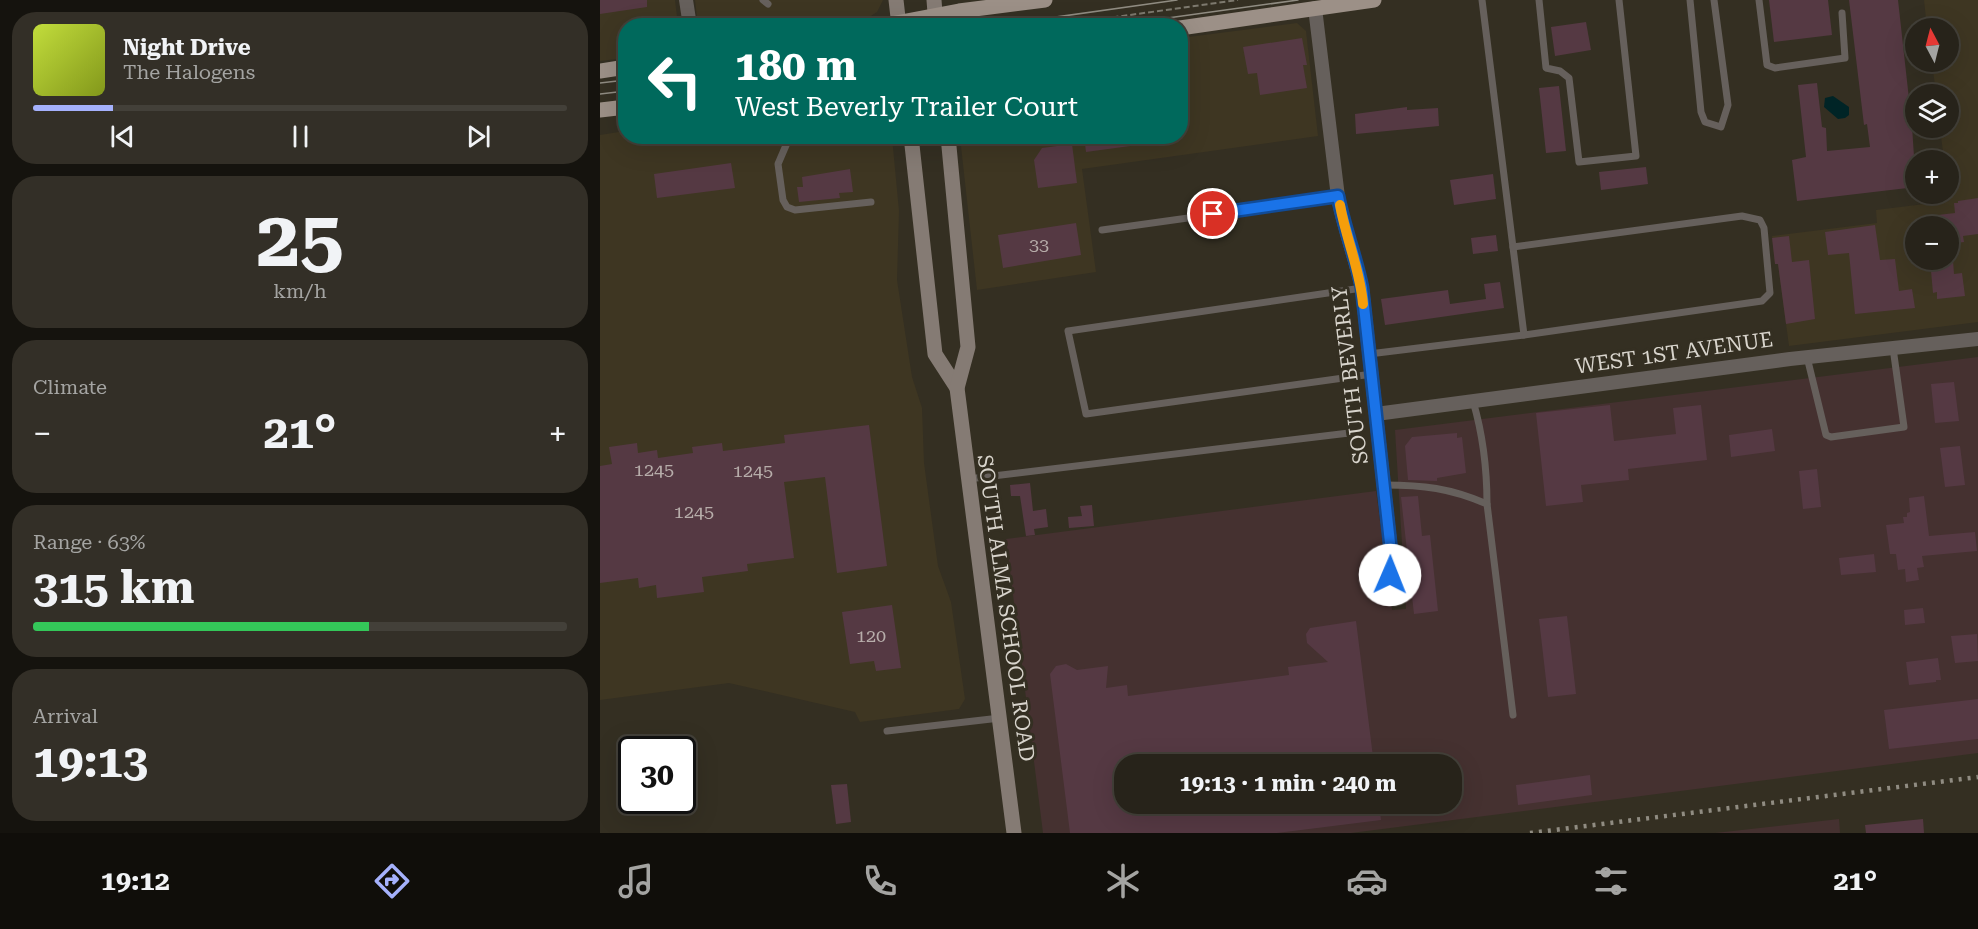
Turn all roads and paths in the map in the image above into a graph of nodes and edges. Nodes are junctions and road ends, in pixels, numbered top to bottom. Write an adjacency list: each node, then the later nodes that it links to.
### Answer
1 (686, 0): 15 (street)
2 (896, 0): 16 (main road)
3 (934, 0): 17 (main road)
4 (1045, 0): 18 (main road)
5 (1238, 0): 19 (path)
6 (1374, 0): 13 (main road)
7 (1482, 0): 31 (lane)
8 (1539, 0): 9 (lane)
9 (1619, 0)
10 (1690, 0): 11 (lane)
11 (1714, 0)
12 (1759, 0): 14 (lane)
13 (1315, 8): 20 (main road); 28 (street, SOUTH BEVERLY)
14 (1842, 13)
15 (689, 18)
16 (898, 18)
17 (936, 18)
18 (952, 18)
19 (1108, 18)
20 (1188, 27)
21 (618, 68): 22 (main road)
22 (600, 71)
23 (618, 108): 24 (main road)
24 (600, 110)
25 (787, 144): 29 (lane)
26 (912, 144): 39 (main road, SOUTH ALMA SCHOOL ROAD)
27 (949, 144): 39 (main road, SOUTH ALMA SCHOOL ROAD)
28 (1338, 196): 30 (lane); 32 (street, SOUTH BEVERLY)
29 (871, 202)
30 (1102, 230)
31 (1513, 247): 33 (lane); 33 (lane)
32 (1362, 288): 36 (street, SOUTH BEVERLY); 38 (lane)
33 (1524, 335): 36 (lane)
34 (1978, 339): 35 (street, WEST 1ST AVENUE)
35 (1893, 348): 37 (street, WEST 1ST AVENUE); 37 (lane)
36 (1369, 354): 38 (street, SOUTH BEVERLY)
37 (1807, 357): 40 (street, WEST 1ST AVENUE)
38 (1372, 374): 41 (street, SOUTH BEVERLY)
39 (957, 388): 43 (main road, SOUTH ALMA SCHOOL ROAD)
40 (1473, 401): 41 (street, WEST 1ST AVENUE); 45 (lane)
41 (1376, 414): 44 (street, SOUTH BEVERLY)
42 (1349, 433): 43 (lane)
43 (968, 479): 48 (main road, SOUTH ALMA SCHOOL ROAD)
44 (1384, 485): 45 (lane); 46 (street, SOUTH BEVERLY)
45 (1487, 504): 47 (lane)
46 (1386, 596)
47 (1513, 715)
48 (1000, 718): 49 (lane); 50 (main road, SOUTH ALMA SCHOOL ROAD)
49 (887, 731)
50 (1014, 833)

